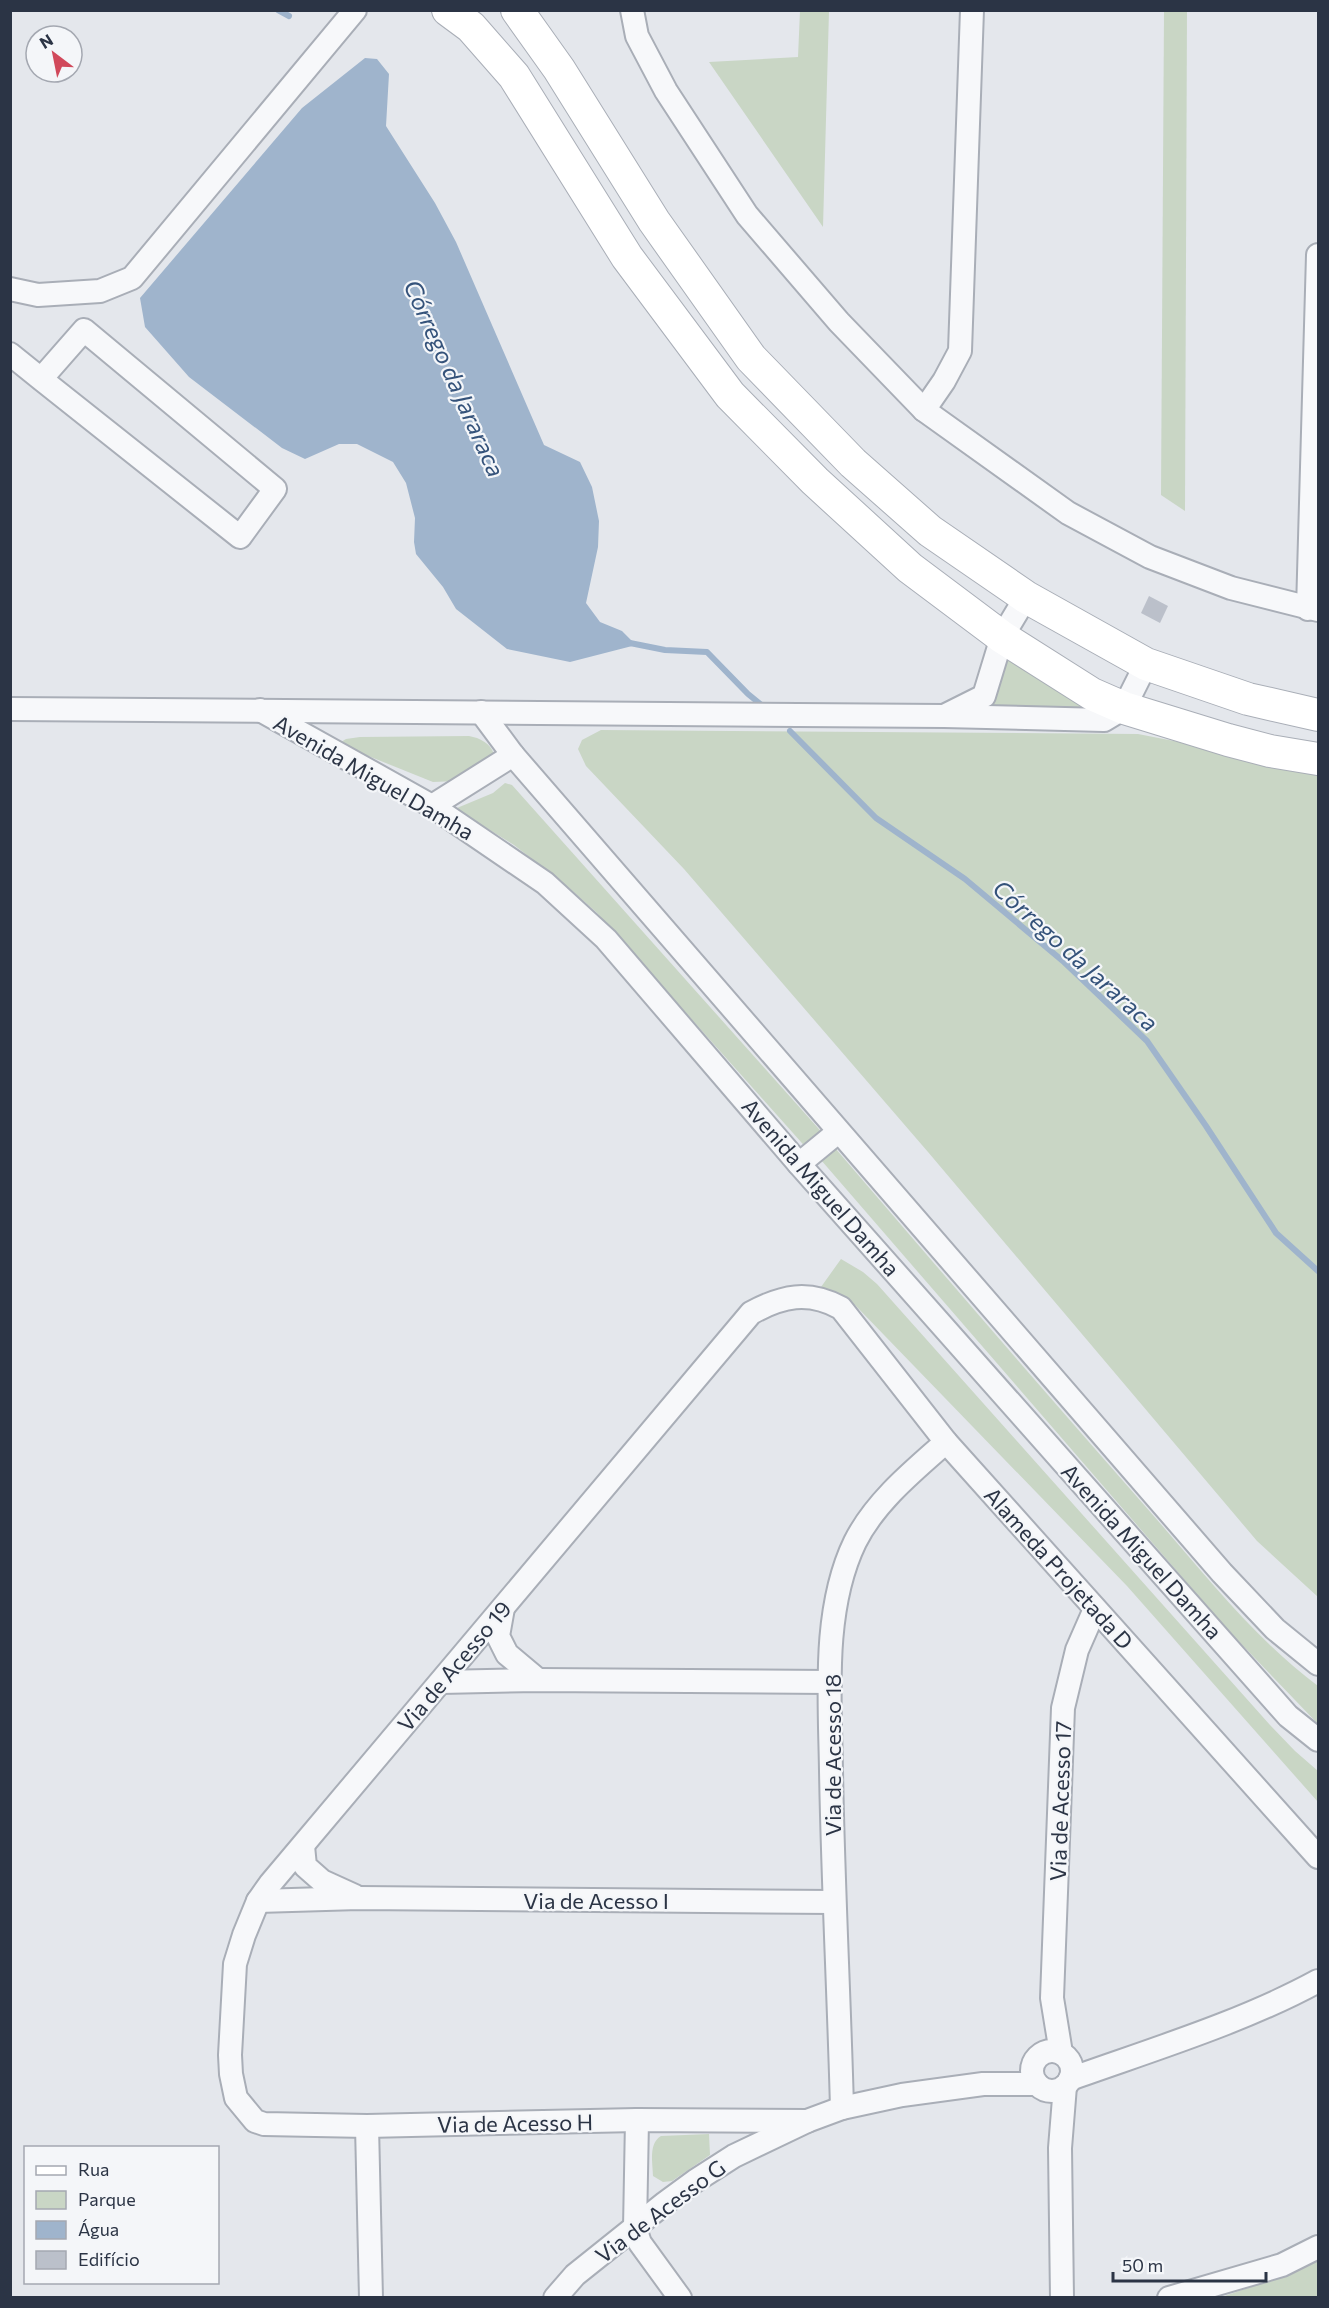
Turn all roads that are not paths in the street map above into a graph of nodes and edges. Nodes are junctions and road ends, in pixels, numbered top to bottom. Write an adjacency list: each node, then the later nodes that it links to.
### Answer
1 (355, 10): 7 (street)
2 (448, 10): 13 (street)
3 (517, 10): 11 (street)
4 (632, 10): 10 (street)
5 (972, 10): 10 (street)
6 (1318, 255): 12 (street)
7 (10, 289)
8 (10, 354): 9 (street)
9 (41, 379): 9 (street)
10 (924, 410): 12 (street)
11 (1026, 597): 13 (street); 14 (street)
12 (1313, 609)
13 (1002, 637): 15 (street); 20 (street)
14 (1146, 664): 15 (street); 19 (street)
15 (1124, 708): 20 (street); 22 (street)
16 (10, 709): 17 (street)
17 (260, 710): 18 (street); 23 (street, Avenida Miguel Damha)
18 (481, 712): 20 (street); 21 (street, Avenida Miguel Damha)
19 (1318, 715)
20 (944, 716)
21 (513, 755): 23 (street); 24 (street, Avenida Miguel Damha)
22 (1318, 759)
23 (432, 806): 25 (street, Avenida Miguel Damha)
24 (838, 1132): 25 (street); 30 (street, Avenida Miguel Damha)
25 (799, 1164): 34 (street, Avenida Miguel Damha)
26 (793, 1296): 27 (street, Alameda Projetada D); 28 (street, Via de Acesso 19)
27 (946, 1442): 29 (street, Alameda Projetada D); 33 (street, Via de Acesso 18)
28 (503, 1608): 31 (street); 32 (street, Via de Acesso 19)
29 (1095, 1609): 36 (street, Alameda Projetada D); 41 (street, Via de Acesso 17)
30 (1318, 1664)
31 (538, 1680): 32 (street); 33 (street)
32 (441, 1682): 35 (street, Via de Acesso 19)
33 (830, 1682): 39 (street, Via de Acesso 18)
34 (1318, 1740)
35 (303, 1846): 37 (street, Via de Acesso I); 38 (street, Via de Acesso 19)
36 (1318, 1857)
37 (359, 1898): 38 (street, Via de Acesso I); 39 (street, Via de Acesso I)
38 (258, 1901): 42 (street, Via de Acesso 19)
39 (833, 1902): 43 (street, Via de Acesso 18)
40 (1318, 1981): 41 (street, Via de Acesso G)
41 (1052, 2071): 43 (street, Via de Acesso G); 52 (street, Via de Acesso 17)
42 (236, 2098): 46 (street, Via de Acesso H)
43 (842, 2108): 45 (street, Via de Acesso G)
44 (637, 2120): 45 (street, Via de Acesso H); 46 (street, Via de Acesso H); 47 (street)
45 (807, 2121): 47 (street, Via de Acesso G)
46 (367, 2126): 49 (street)
47 (635, 2228): 50 (street, Via de Acesso G); 51 (street)
48 (1318, 2247): 53 (street)
49 (371, 2298)
50 (555, 2298)
51 (680, 2298)
52 (1062, 2298)
53 (1169, 2298)

